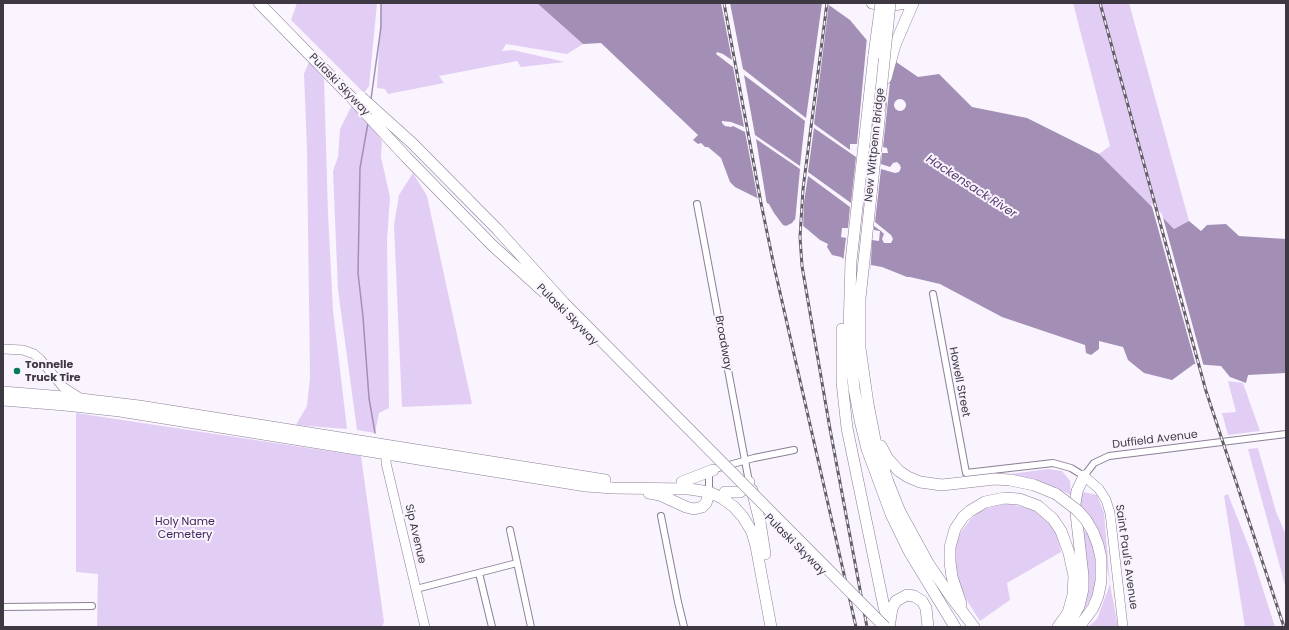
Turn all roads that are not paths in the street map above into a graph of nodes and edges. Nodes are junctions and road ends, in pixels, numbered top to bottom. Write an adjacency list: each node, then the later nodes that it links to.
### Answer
1 (259, 3): 48 (highway, Pulaski Skyway, bridge)
2 (268, 3): 41 (highway, Pulaski Skyway, bridge)
3 (872, 3): 7 (highway)
4 (875, 3): 9 (highway, bridge)
5 (881, 3): 9 (highway, New Wittpenn Bridge, bridge)
6 (890, 3): 10 (highway, New Wittpenn Bridge, bridge)
7 (905, 3)
8 (912, 3): 10 (highway, bridge)
9 (874, 55): 12 (highway, New Wittpenn Bridge)
10 (879, 111): 13 (highway, New Wittpenn Bridge)
11 (697, 204): 23 (street, Broadway)
12 (851, 261): 13 (highway, New Wittpenn Bridge); 41 (highway)
13 (855, 287): 19 (highway); 37 (highway)
14 (933, 294): 25 (street, Howell Street)
15 (3, 349): 17 (street)
16 (3, 392): 17 (highway)
17 (82, 399): 21 (highway)
18 (3, 400): 21 (highway)
19 (870, 417): 37 (highway); 53 (highway, bridge)
20 (1286, 434): 25 (street, Duffield Avenue)
21 (387, 450): 26 (highway); 28 (highway); 36 (street, Sip Avenue)
22 (794, 450): 23 (street)
23 (744, 461): 24 (street); 27 (street, Broadway)
24 (713, 470): 26 (highway); 29 (street)
25 (1084, 476): 52 (highway); 54 (street, Saint Paul's Avenue)
26 (682, 482): 29 (highway)
27 (749, 482): 30 (highway); 33 (highway)
28 (624, 488): 29 (highway); 29 (highway)
29 (708, 488): 30 (highway); 46 (highway)
30 (725, 492): 33 (highway)
31 (661, 516): 45 (street)
32 (510, 530): 34 (street)
33 (762, 540): 47 (highway)
34 (517, 563): 35 (street); 44 (street)
35 (479, 573): 36 (street); 43 (street)
36 (416, 589): 42 (street, Sip Avenue)
37 (941, 593): 40 (highway); 50 (highway)
38 (3, 606): 39 (street)
39 (92, 606)
40 (970, 624): 51 (highway)
41 (888, 626): 49 (highway)
42 (425, 627)
43 (492, 627)
44 (531, 627)
45 (684, 627)
46 (770, 627)
47 (778, 627)
48 (876, 627)
49 (928, 627)
50 (955, 627)
51 (1058, 627)
52 (1067, 627)
53 (1079, 627)
54 (1123, 627)

